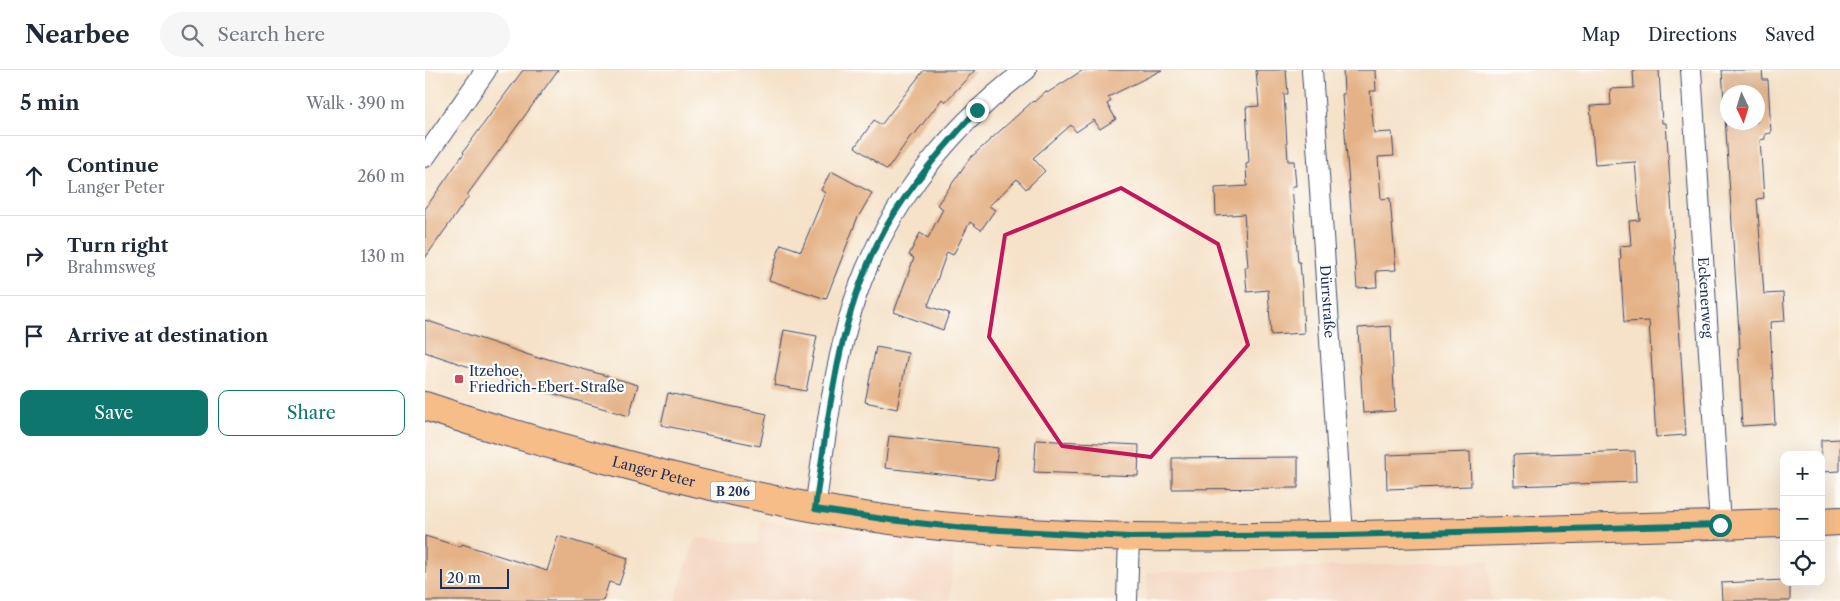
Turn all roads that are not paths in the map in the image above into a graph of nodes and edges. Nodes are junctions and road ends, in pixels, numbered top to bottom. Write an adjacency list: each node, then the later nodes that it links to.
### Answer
1 (486, 70): 5 (street)
2 (1026, 70): 7 (street)
3 (1312, 70): 12 (street, Dürrstraße)
4 (1691, 70): 11 (street, Eckenerweg)
5 (425, 157)
6 (425, 406): 7 (main road, Langer Peter / B 206)
7 (815, 509): 13 (main road, Langer Peter / B 206)
8 (1840, 521): 9 (main road)
9 (1825, 522)
10 (1780, 523): 11 (main road, Langer Peter / B 206)
11 (1720, 525): 12 (main road, Langer Peter / B 206)
12 (1343, 535): 13 (main road, Langer Peter / B 206)
13 (1129, 537): 14 (street)
14 (1127, 601)

